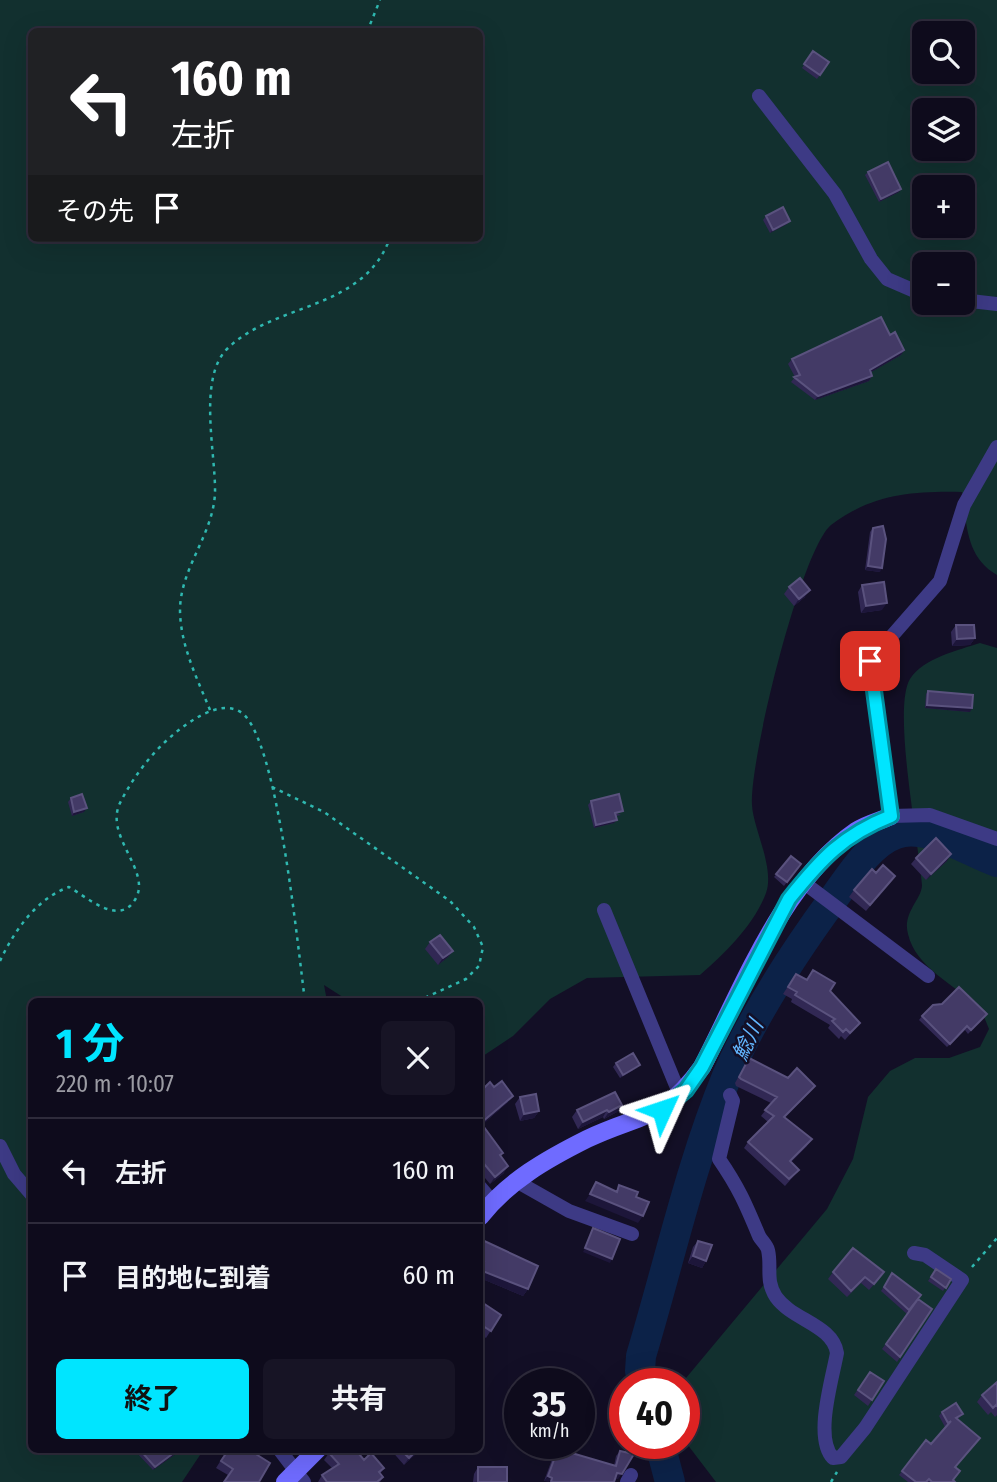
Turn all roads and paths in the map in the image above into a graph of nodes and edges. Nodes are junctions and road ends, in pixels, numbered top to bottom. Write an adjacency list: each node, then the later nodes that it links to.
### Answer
1 (380, 0): 2 (path)
2 (369, 28)
3 (758, 96): 5 (street)
4 (389, 242): 9 (path)
5 (912, 290)
6 (975, 301): 7 (street)
7 (997, 304)
8 (997, 447): 11 (street)
9 (210, 710): 10 (path); 15 (path)
10 (271, 786): 17 (path); 18 (path)
11 (891, 816): 12 (street); 13 (street)
12 (997, 839)
13 (803, 882): 16 (street); 19 (street)
14 (604, 910): 19 (street)
15 (0, 961)
16 (928, 976)
17 (305, 998)
18 (425, 998)
19 (680, 1095): 22 (street)
20 (730, 1095): 30 (street)
21 (0, 1146): 23 (street)
22 (516, 1181): 25 (street); 27 (street)
23 (28, 1190)
24 (483, 1190): 25 (street)
25 (492, 1201): 26 (street)
26 (483, 1213)
27 (632, 1234)
28 (997, 1238): 30 (path)
29 (914, 1253): 30 (street)
30 (962, 1280)
31 (281, 1453): 33 (street)
32 (315, 1453): 33 (street)
33 (296, 1478)

